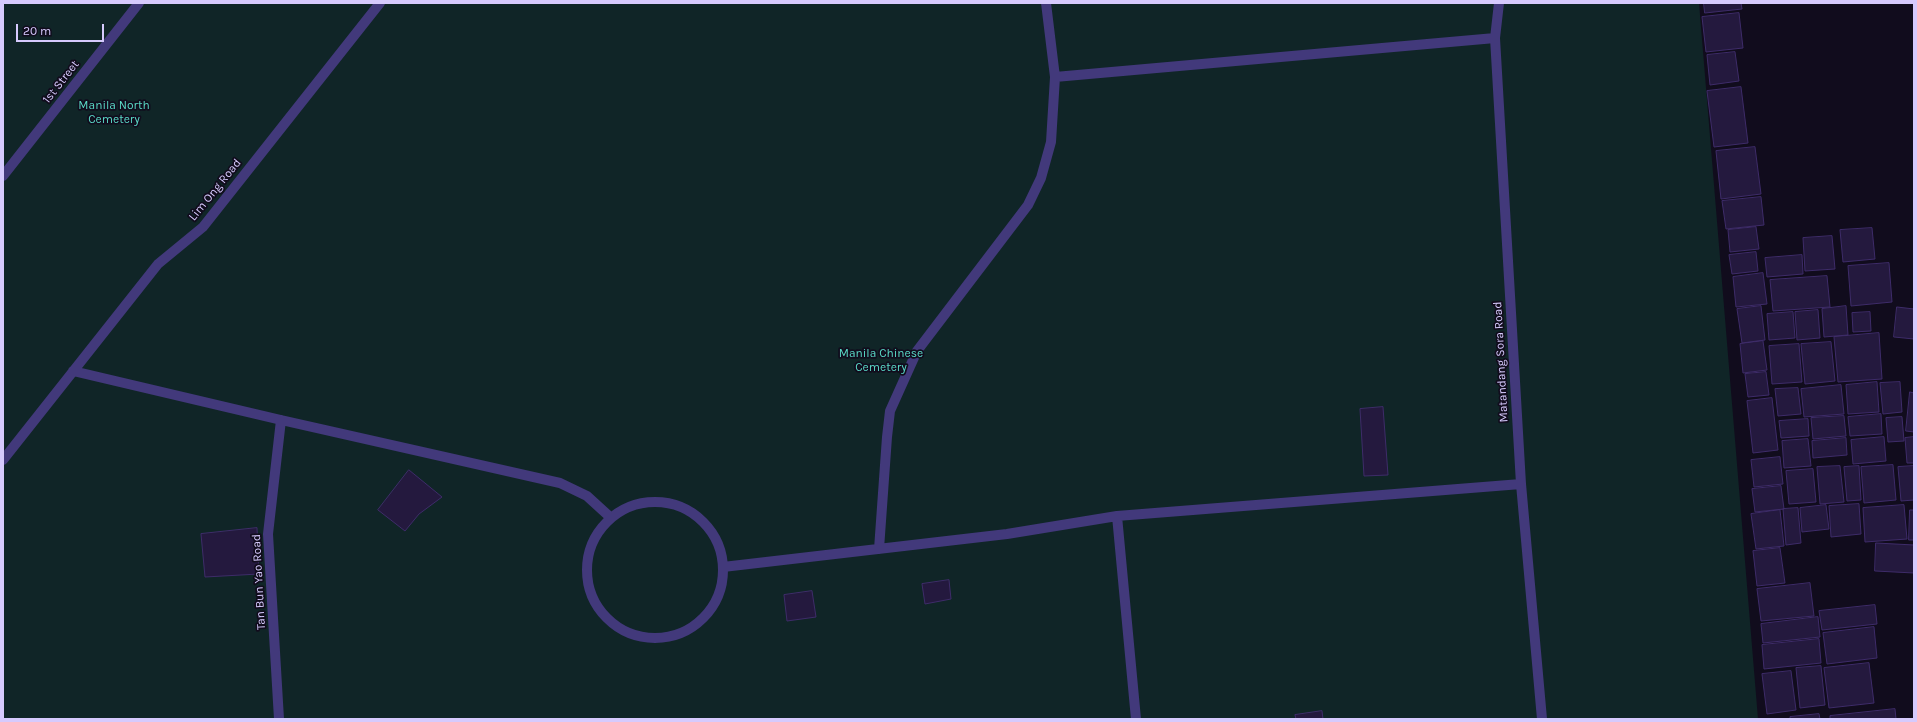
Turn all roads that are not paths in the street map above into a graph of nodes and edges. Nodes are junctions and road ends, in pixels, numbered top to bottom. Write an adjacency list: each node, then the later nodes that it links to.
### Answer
1 (139, 3): 7 (lane, 1st Street)
2 (380, 3): 8 (lane, Lim Ong Road)
3 (1046, 3): 6 (lane)
4 (1499, 3): 5 (lane, Matandang Sora Road)
5 (1495, 38): 6 (lane); 11 (lane, Matandang Sora Road)
6 (1055, 77): 14 (lane)
7 (3, 176)
8 (73, 370): 9 (lane); 10 (lane, Lim Ong Road)
9 (281, 420): 13 (lane); 16 (lane, Tan Bun Yao Road)
10 (3, 460)
11 (1521, 484): 12 (lane); 18 (lane, Matandang Sora Road)
12 (1117, 516): 14 (lane); 17 (lane)
13 (610, 518): 15 (lane); 15 (lane)
14 (879, 549): 15 (lane)
15 (723, 568)
16 (279, 719)
17 (1136, 719)
18 (1542, 719)

